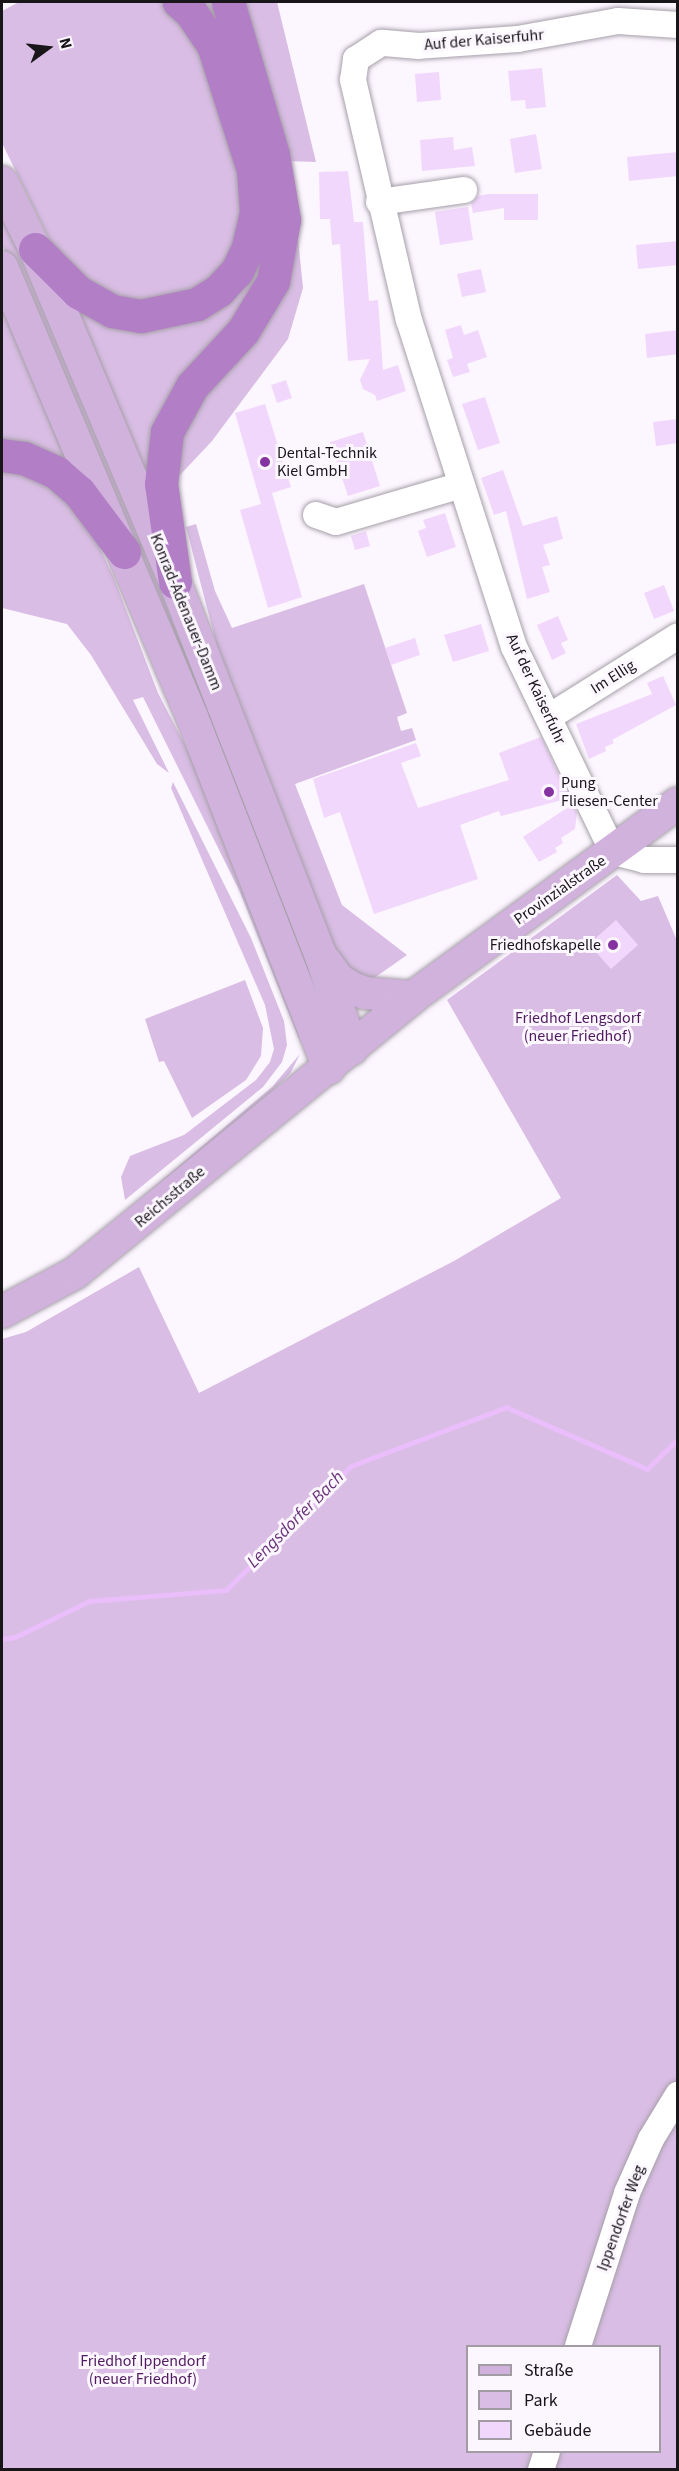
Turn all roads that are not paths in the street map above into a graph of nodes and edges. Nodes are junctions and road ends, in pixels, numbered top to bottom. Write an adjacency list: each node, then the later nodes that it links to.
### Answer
1 (179, 2): 8 (highway)
2 (228, 2): 14 (highway)
3 (617, 11): 4 (street, Auf der Kaiserfuhr); 7 (street, Auf der Kaiserfuhr)
4 (678, 25)
5 (2, 182): 8 (main road, Konrad-Adenauer-Damm)
6 (464, 190): 7 (street)
7 (379, 202): 11 (street, Auf der Kaiserfuhr)
8 (35, 249): 14 (main road, Konrad-Adenauer-Damm)
9 (2, 267): 13 (main road, Konrad-Adenauer-Damm)
10 (2, 455): 13 (highway)
11 (462, 485): 12 (street); 16 (street, Auf der Kaiserfuhr)
12 (316, 515)
13 (124, 552): 22 (main road, Konrad-Adenauer-Damm)
14 (175, 582): 20 (main road, Konrad-Adenauer-Damm)
15 (678, 636): 16 (street, Im Ellig)
16 (549, 717): 18 (street, Auf der Kaiserfuhr)
17 (678, 802): 18 (main road, Provinzialstraße)
18 (613, 852): 19 (street); 21 (main road, Provinzialstraße)
19 (678, 860)
20 (321, 956): 21 (main road); 22 (main road, Konrad-Adenauer-Damm)
21 (413, 997): 22 (main road, Provinzialstraße)
22 (340, 1058): 23 (main road, Reichsstraße)
23 (2, 1312)
24 (678, 2096): 25 (street, Ippendorfer Weg)
25 (578, 2345)
26 (546, 2453): 27 (street)
27 (541, 2469)

